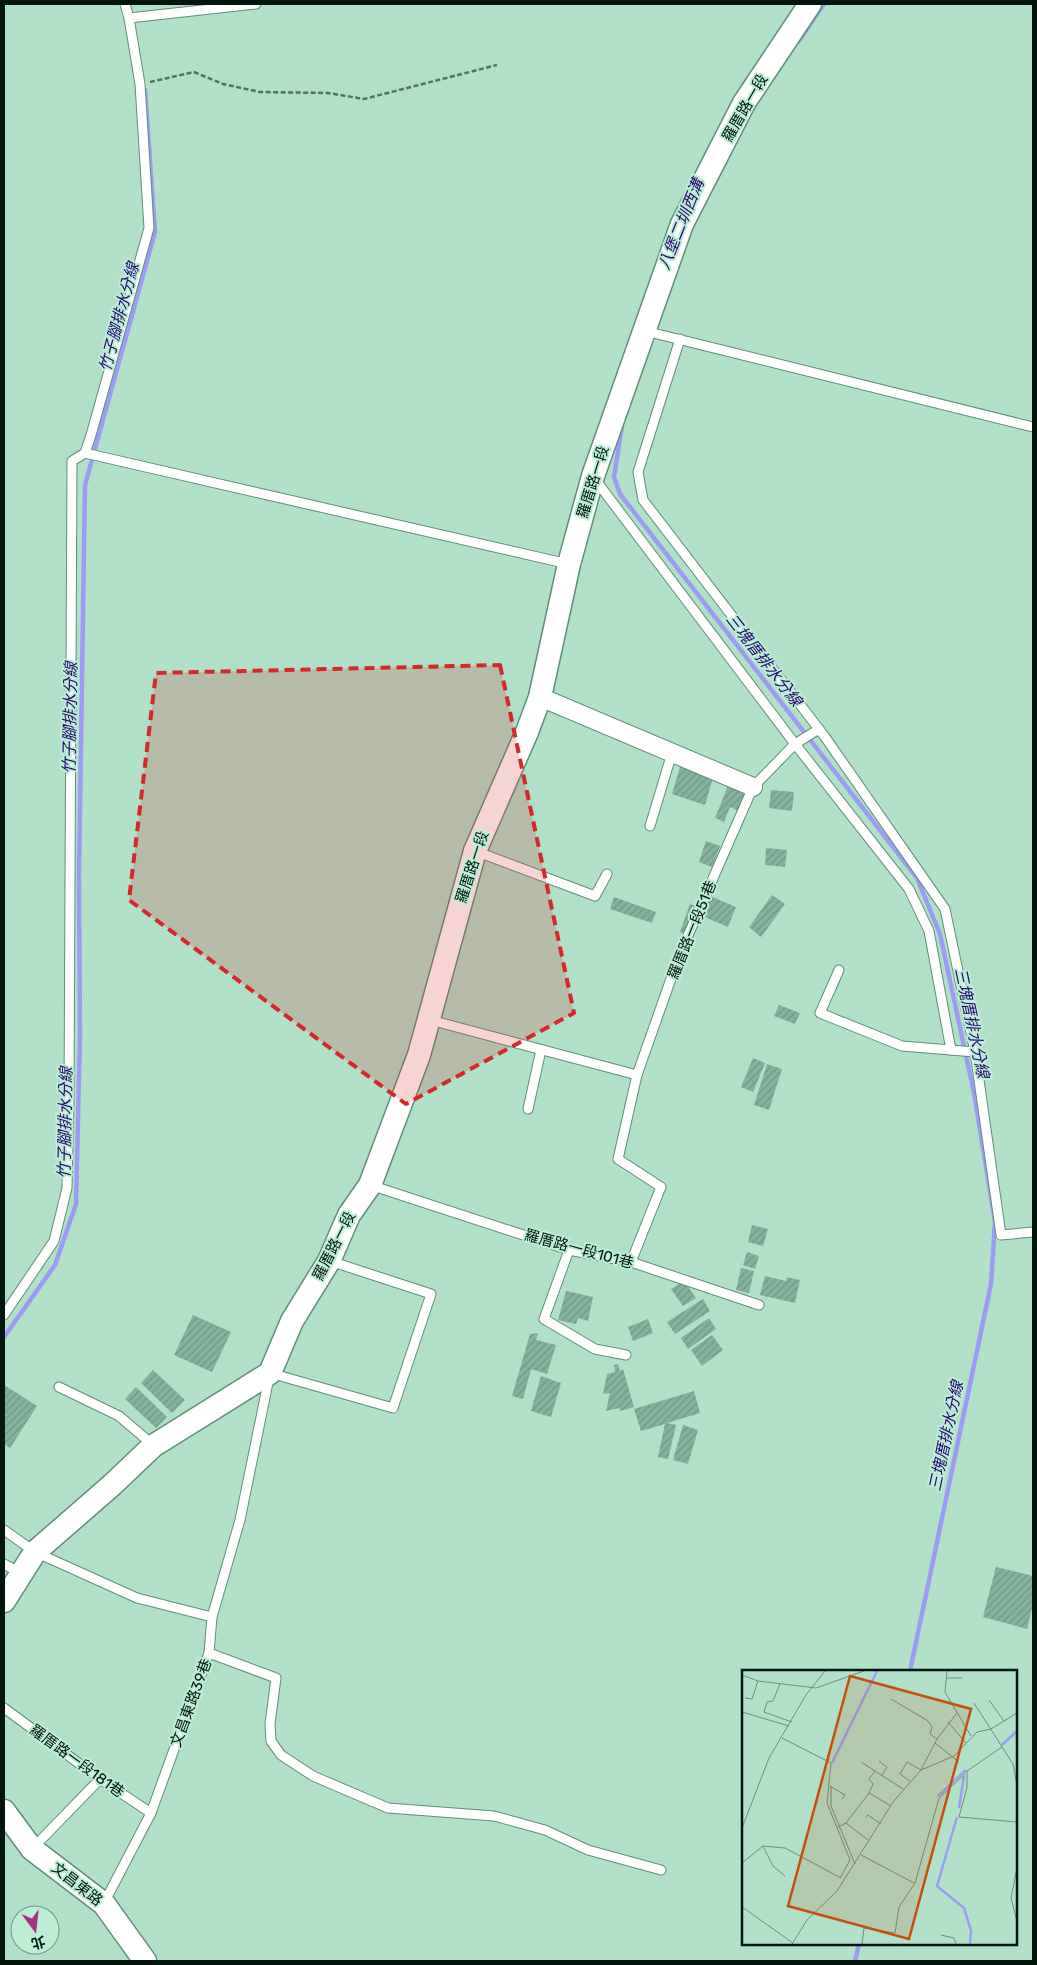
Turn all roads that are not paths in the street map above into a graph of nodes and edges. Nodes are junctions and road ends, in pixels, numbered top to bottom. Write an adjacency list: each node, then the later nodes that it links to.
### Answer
1 (126, 4): 4 (lane)
2 (256, 4): 4 (lane)
3 (810, 4): 5 (street, 羅厝路一段)
4 (129, 18): 8 (lane)
5 (644, 330): 6 (lane); 9 (street, 羅厝路一段)
6 (680, 339): 7 (lane); 12 (lane)
7 (1033, 428)
8 (85, 453): 10 (lane); 32 (lane)
9 (593, 476): 10 (street, 羅厝路一段); 13 (lane)
10 (569, 564): 11 (street, 羅厝路一段)
11 (540, 697): 14 (street); 17 (street, 羅厝路一段)
12 (816, 730): 13 (lane, 羅厝路一段51巷); 23 (lane)
13 (798, 742): 15 (lane, 羅厝路一段51巷); 22 (lane)
14 (672, 753): 15 (street); 16 (lane)
15 (753, 787): 24 (lane, 羅厝路一段51巷)
16 (650, 826)
17 (475, 851): 18 (lane); 20 (street, 羅厝路一段)
18 (607, 874)
19 (839, 970): 22 (lane)
20 (429, 1019): 21 (lane); 26 (street, 羅厝路一段)
21 (541, 1050): 24 (lane); 25 (lane)
22 (952, 1050): 23 (lane)
23 (975, 1052): 27 (lane)
24 (637, 1076): 30 (lane, 羅厝路一段51巷)
25 (528, 1109)
26 (370, 1185): 28 (lane, 羅厝路一段101巷); 29 (street, 羅厝路一段)
27 (1033, 1232)
28 (569, 1250): 30 (lane, 羅厝路一段101巷); 33 (lane)
29 (329, 1261): 34 (street, 羅厝路一段); 34 (lane)
30 (631, 1262): 31 (lane, 羅厝路一段101巷)
31 (759, 1305)
32 (4, 1315)
33 (626, 1355)
34 (270, 1373): 36 (street); 41 (lane, 文昌東路39巷)
35 (59, 1387): 36 (lane)
36 (153, 1446): 38 (street)
37 (4, 1530): 38 (lane)
38 (36, 1552): 39 (street); 41 (lane)
39 (12, 1568): 40 (street)
40 (4, 1601)
41 (212, 1616): 42 (lane, 文昌東路39巷)
42 (209, 1653): 46 (lane, 文昌東路39巷); 48 (lane)
43 (4, 1708): 44 (lane, 羅厝路一段181巷)
44 (100, 1779): 46 (lane, 羅厝路一段181巷); 47 (lane)
45 (4, 1811): 47 (street, 文昌東路)
46 (151, 1813): 49 (lane, 文昌東路39巷)
47 (32, 1849): 49 (street, 文昌東路)
48 (661, 1870)
49 (104, 1904): 50 (street, 文昌東路)
50 (145, 1961)

